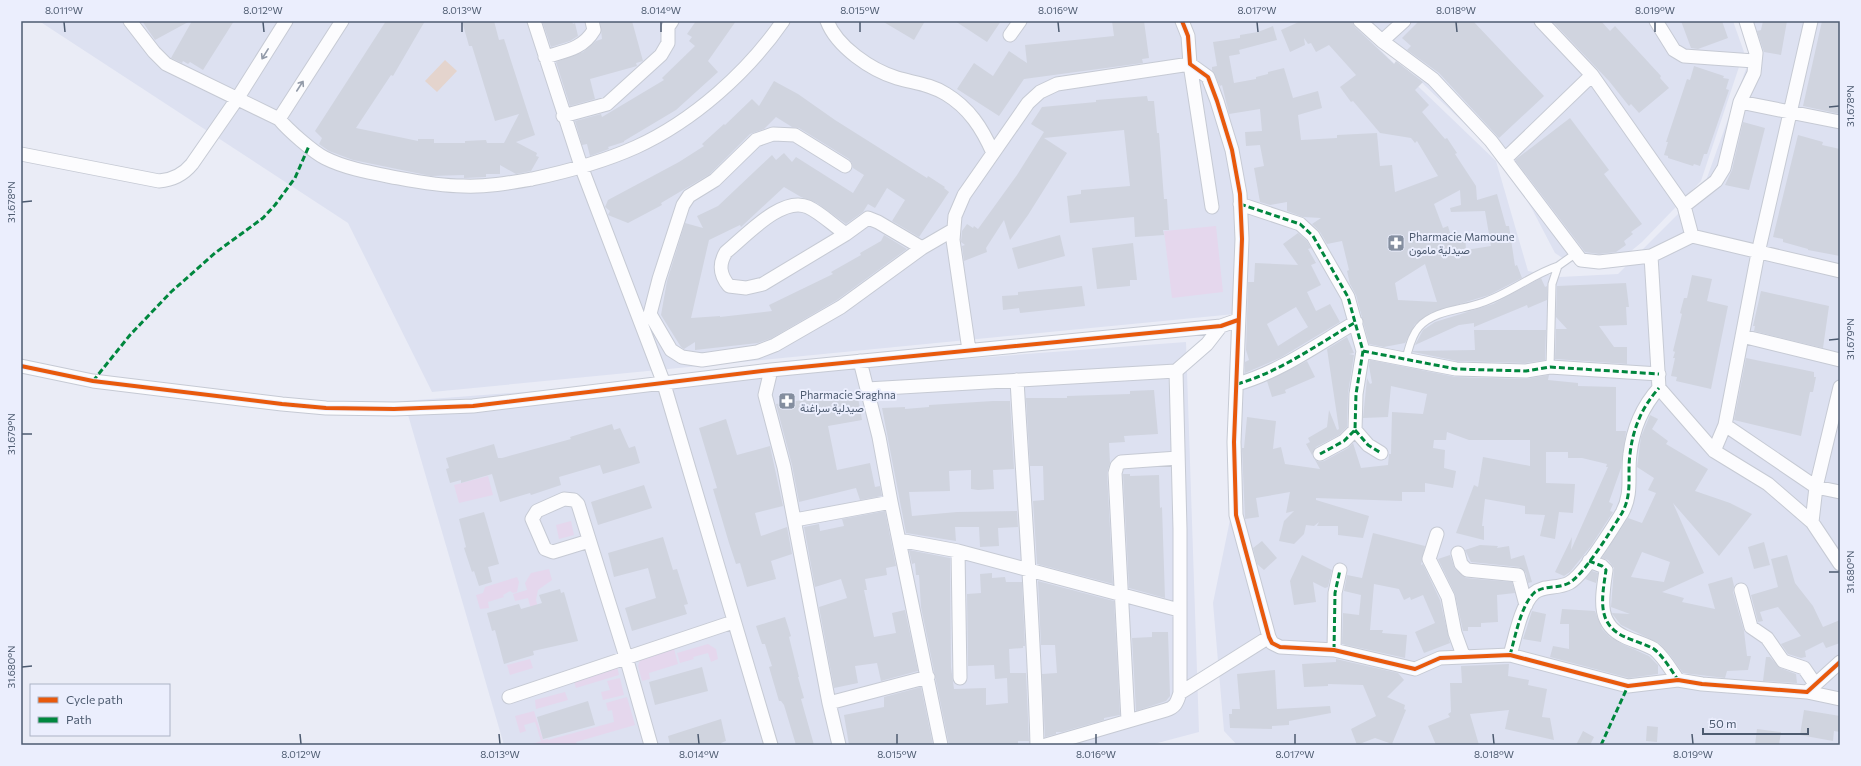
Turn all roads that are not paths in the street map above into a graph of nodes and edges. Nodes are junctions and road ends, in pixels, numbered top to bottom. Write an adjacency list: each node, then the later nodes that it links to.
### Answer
1 (130, 21): 23 (street)
2 (286, 21): 23 (street, one-way to 23)
3 (342, 21): 27 (street, one-way to 3)
4 (534, 21): 19 (street)
5 (592, 21): 19 (street)
6 (784, 21): 32 (street)
7 (827, 21): 29 (street)
8 (1020, 21): 17 (street)
9 (1182, 21): 21 (street)
10 (1360, 21): 18 (street)
11 (1404, 21): 18 (street)
12 (1541, 21): 22 (street)
13 (1656, 21): 20 (street)
14 (1746, 21): 20 (street)
15 (1811, 21): 25 (street)
16 (669, 23): 26 (street)
17 (1010, 35)
18 (1382, 41): 31 (street)
19 (545, 57): 26 (street)
20 (1754, 61): 24 (street)
21 (1190, 64): 29 (street); 34 (street); 36 (street)
22 (1592, 75): 31 (street); 35 (street)
23 (237, 99): 27 (street); 30 (street)
24 (1740, 102): 25 (street); 35 (street)
25 (1790, 112): 28 (street); 41 (street)
26 (563, 116): 32 (street)
27 (279, 119): 32 (street)
28 (1840, 122)
29 (993, 153): 37 (street)
30 (21, 154)
31 (1505, 159): 42 (street)
32 (581, 166): 61 (street)
33 (845, 166): 40 (street)
34 (1240, 204): 46 (street); 47 (street)
35 (1684, 206): 39 (street)
36 (1212, 207)
37 (953, 230): 40 (street); 50 (street)
38 (846, 234): 38 (street); 40 (street)
39 (1692, 236): 41 (street); 43 (street)
40 (922, 248)
41 (1758, 253): 45 (street); 49 (street)
42 (1575, 254): 43 (street); 44 (lane)
43 (1651, 256): 59 (street)
44 (1558, 266): 52 (lane); 56 (lane)
45 (1840, 271)
46 (1238, 320): 48 (street); 62 (street)
47 (1356, 322): 51 (street); 62 (street)
48 (1222, 326): 50 (street); 58 (street)
49 (1742, 336): 53 (street); 66 (street)
50 (969, 350): 54 (street)
51 (1363, 351): 52 (street); 67 (street)
52 (1405, 360): 56 (street)
53 (1840, 360)
54 (860, 361): 57 (street); 65 (street)
55 (21, 366): 61 (street)
56 (1550, 367): 59 (street)
57 (771, 370): 61 (street); 75 (street)
58 (1176, 371): 60 (street); 71 (street)
59 (1659, 374): 64 (street)
60 (1017, 380): 65 (street); 84 (street)
61 (663, 381): 90 (street)
62 (1237, 384): 91 (street)
63 (1840, 387): 72 (street)
64 (1659, 388): 68 (street); 82 (street)
65 (867, 389): 74 (street)
66 (1725, 425): 68 (street); 72 (street)
67 (1355, 430): 69 (street); 70 (street)
68 (1714, 451): 76 (street)
69 (1381, 453)
70 (1320, 454)
71 (1178, 458): 87 (street); 89 (street)
72 (1816, 487): 73 (street); 76 (street)
73 (1840, 492)
74 (891, 502): 75 (street); 78 (street)
75 (795, 520): 104 (street)
76 (1812, 522): 83 (street)
77 (1437, 534): 93 (street)
78 (899, 540): 80 (street); 97 (street)
79 (589, 541): 79 (street); 95 (street)
80 (958, 551): 84 (street); 98 (street)
81 (1458, 553): 88 (street)
82 (1589, 561): 88 (street); 99 (street)
83 (1840, 564)
84 (1028, 569): 87 (street); 110 (street)
85 (1340, 570): 92 (street)
86 (1741, 590): 100 (street)
87 (1123, 595): 89 (street); 105 (street)
88 (1526, 605): 94 (street)
89 (1179, 610): 101 (street)
90 (733, 622): 95 (street); 107 (street)
91 (1269, 637): 92 (street); 101 (street)
92 (1334, 650): 93 (street)
93 (1463, 655): 94 (street)
94 (1510, 655): 99 (street)
95 (626, 657): 102 (street); 106 (street)
96 (1840, 662): 100 (street)
97 (928, 677): 104 (street); 109 (street)
98 (960, 678)
99 (1678, 680): 100 (street)
100 (1811, 688): 103 (street)
101 (1180, 693): 105 (street)
102 (509, 698)
103 (1840, 699)
104 (829, 702): 108 (street)
105 (1128, 720): 111 (street)
106 (651, 745)
107 (771, 745)
108 (839, 745)
109 (941, 745)
110 (1037, 745)
111 (1046, 745)

